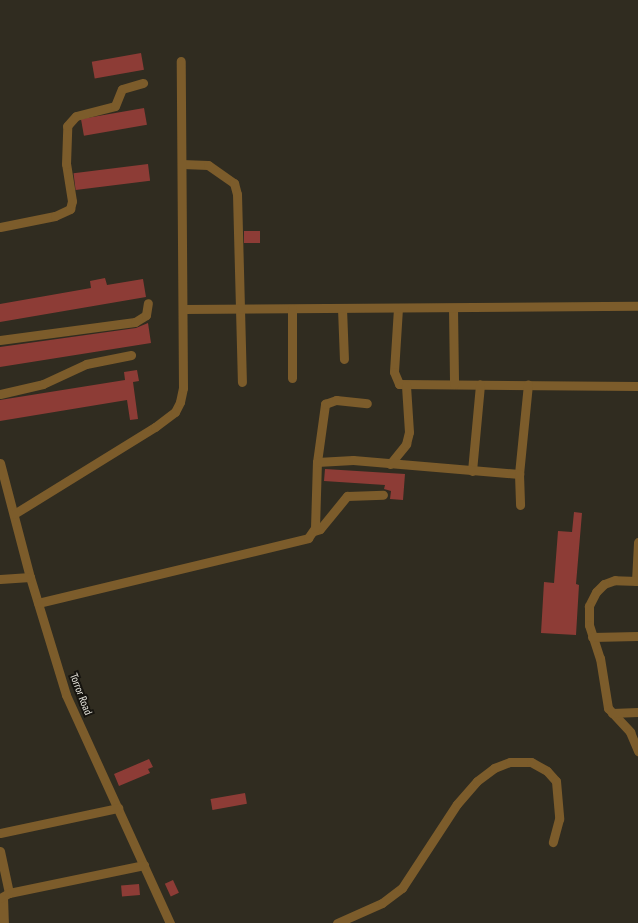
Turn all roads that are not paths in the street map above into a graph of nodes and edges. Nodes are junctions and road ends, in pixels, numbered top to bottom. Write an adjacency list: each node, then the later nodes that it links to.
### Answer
1 (181, 61): 3 (street)
2 (143, 83): 4 (street)
3 (182, 164): 10 (street); 12 (street)
4 (0, 227)
5 (148, 303): 13 (street)
6 (638, 306): 9 (street)
7 (342, 308): 8 (street); 11 (street); 15 (street)
8 (398, 308): 9 (street); 21 (street)
9 (453, 308): 18 (street)
10 (242, 309): 11 (street); 12 (street); 17 (street)
11 (292, 309): 16 (street)
12 (183, 310): 33 (street)
13 (0, 340)
14 (131, 355): 23 (street)
15 (344, 359)
16 (292, 378)
17 (242, 382)
18 (454, 384): 19 (street); 21 (street)
19 (480, 384): 20 (street); 28 (street)
20 (528, 384): 22 (street); 29 (street)
21 (406, 385): 27 (street)
22 (638, 386)
23 (0, 394)
24 (367, 402): 25 (street)
25 (317, 462): 27 (street); 34 (street)
26 (0, 463): 30 (street, Torror Road)
27 (390, 464): 28 (street)
28 (472, 471): 29 (street)
29 (519, 474): 32 (street)
30 (3, 488): 33 (street, Torror Road)
31 (383, 495): 34 (street)
32 (520, 505)
33 (14, 514): 36 (street, Torror Road)
34 (314, 531): 39 (street)
35 (638, 542): 38 (street)
36 (30, 577): 37 (street); 39 (street, Torror Road)
37 (0, 579)
38 (637, 581): 41 (street)
39 (38, 603): 45 (street, Torror Road)
40 (638, 636): 41 (street)
41 (592, 637): 43 (street)
42 (638, 712): 43 (street)
43 (612, 713): 44 (street)
44 (638, 751)
45 (118, 808): 46 (street); 49 (street, Torror Road)
46 (0, 833)
47 (553, 842): 53 (street)
48 (0, 851): 50 (street)
49 (144, 865): 50 (street); 52 (street, Torror Road)
50 (4, 896): 51 (street)
51 (4, 923)
52 (170, 923)
53 (337, 923)

